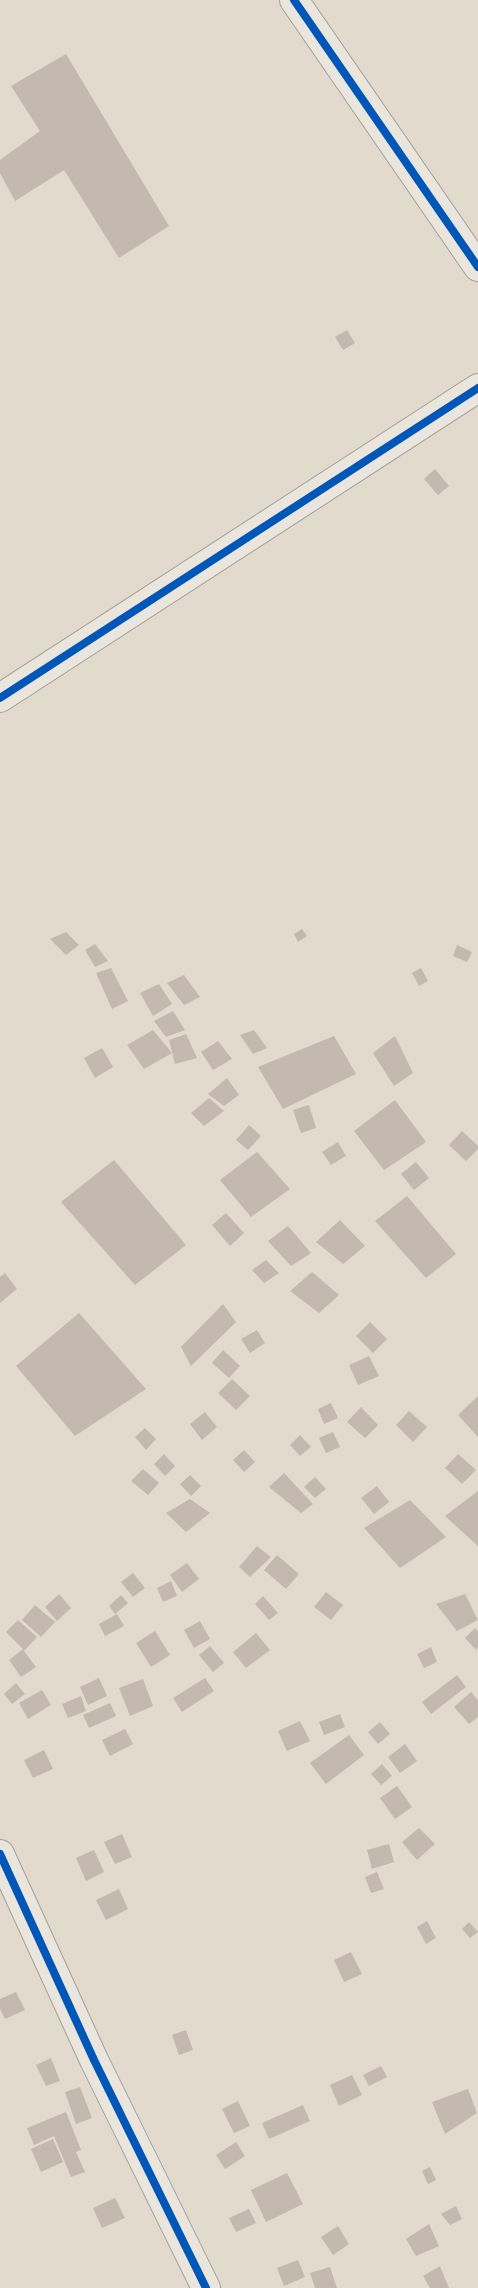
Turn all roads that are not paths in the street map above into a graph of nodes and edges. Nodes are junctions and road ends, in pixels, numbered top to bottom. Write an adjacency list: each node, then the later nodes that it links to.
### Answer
1 (294, 0): 2 (street)
2 (478, 267)
3 (478, 388): 4 (street)
4 (0, 698)
5 (0, 1854): 6 (street)
6 (206, 2288)

